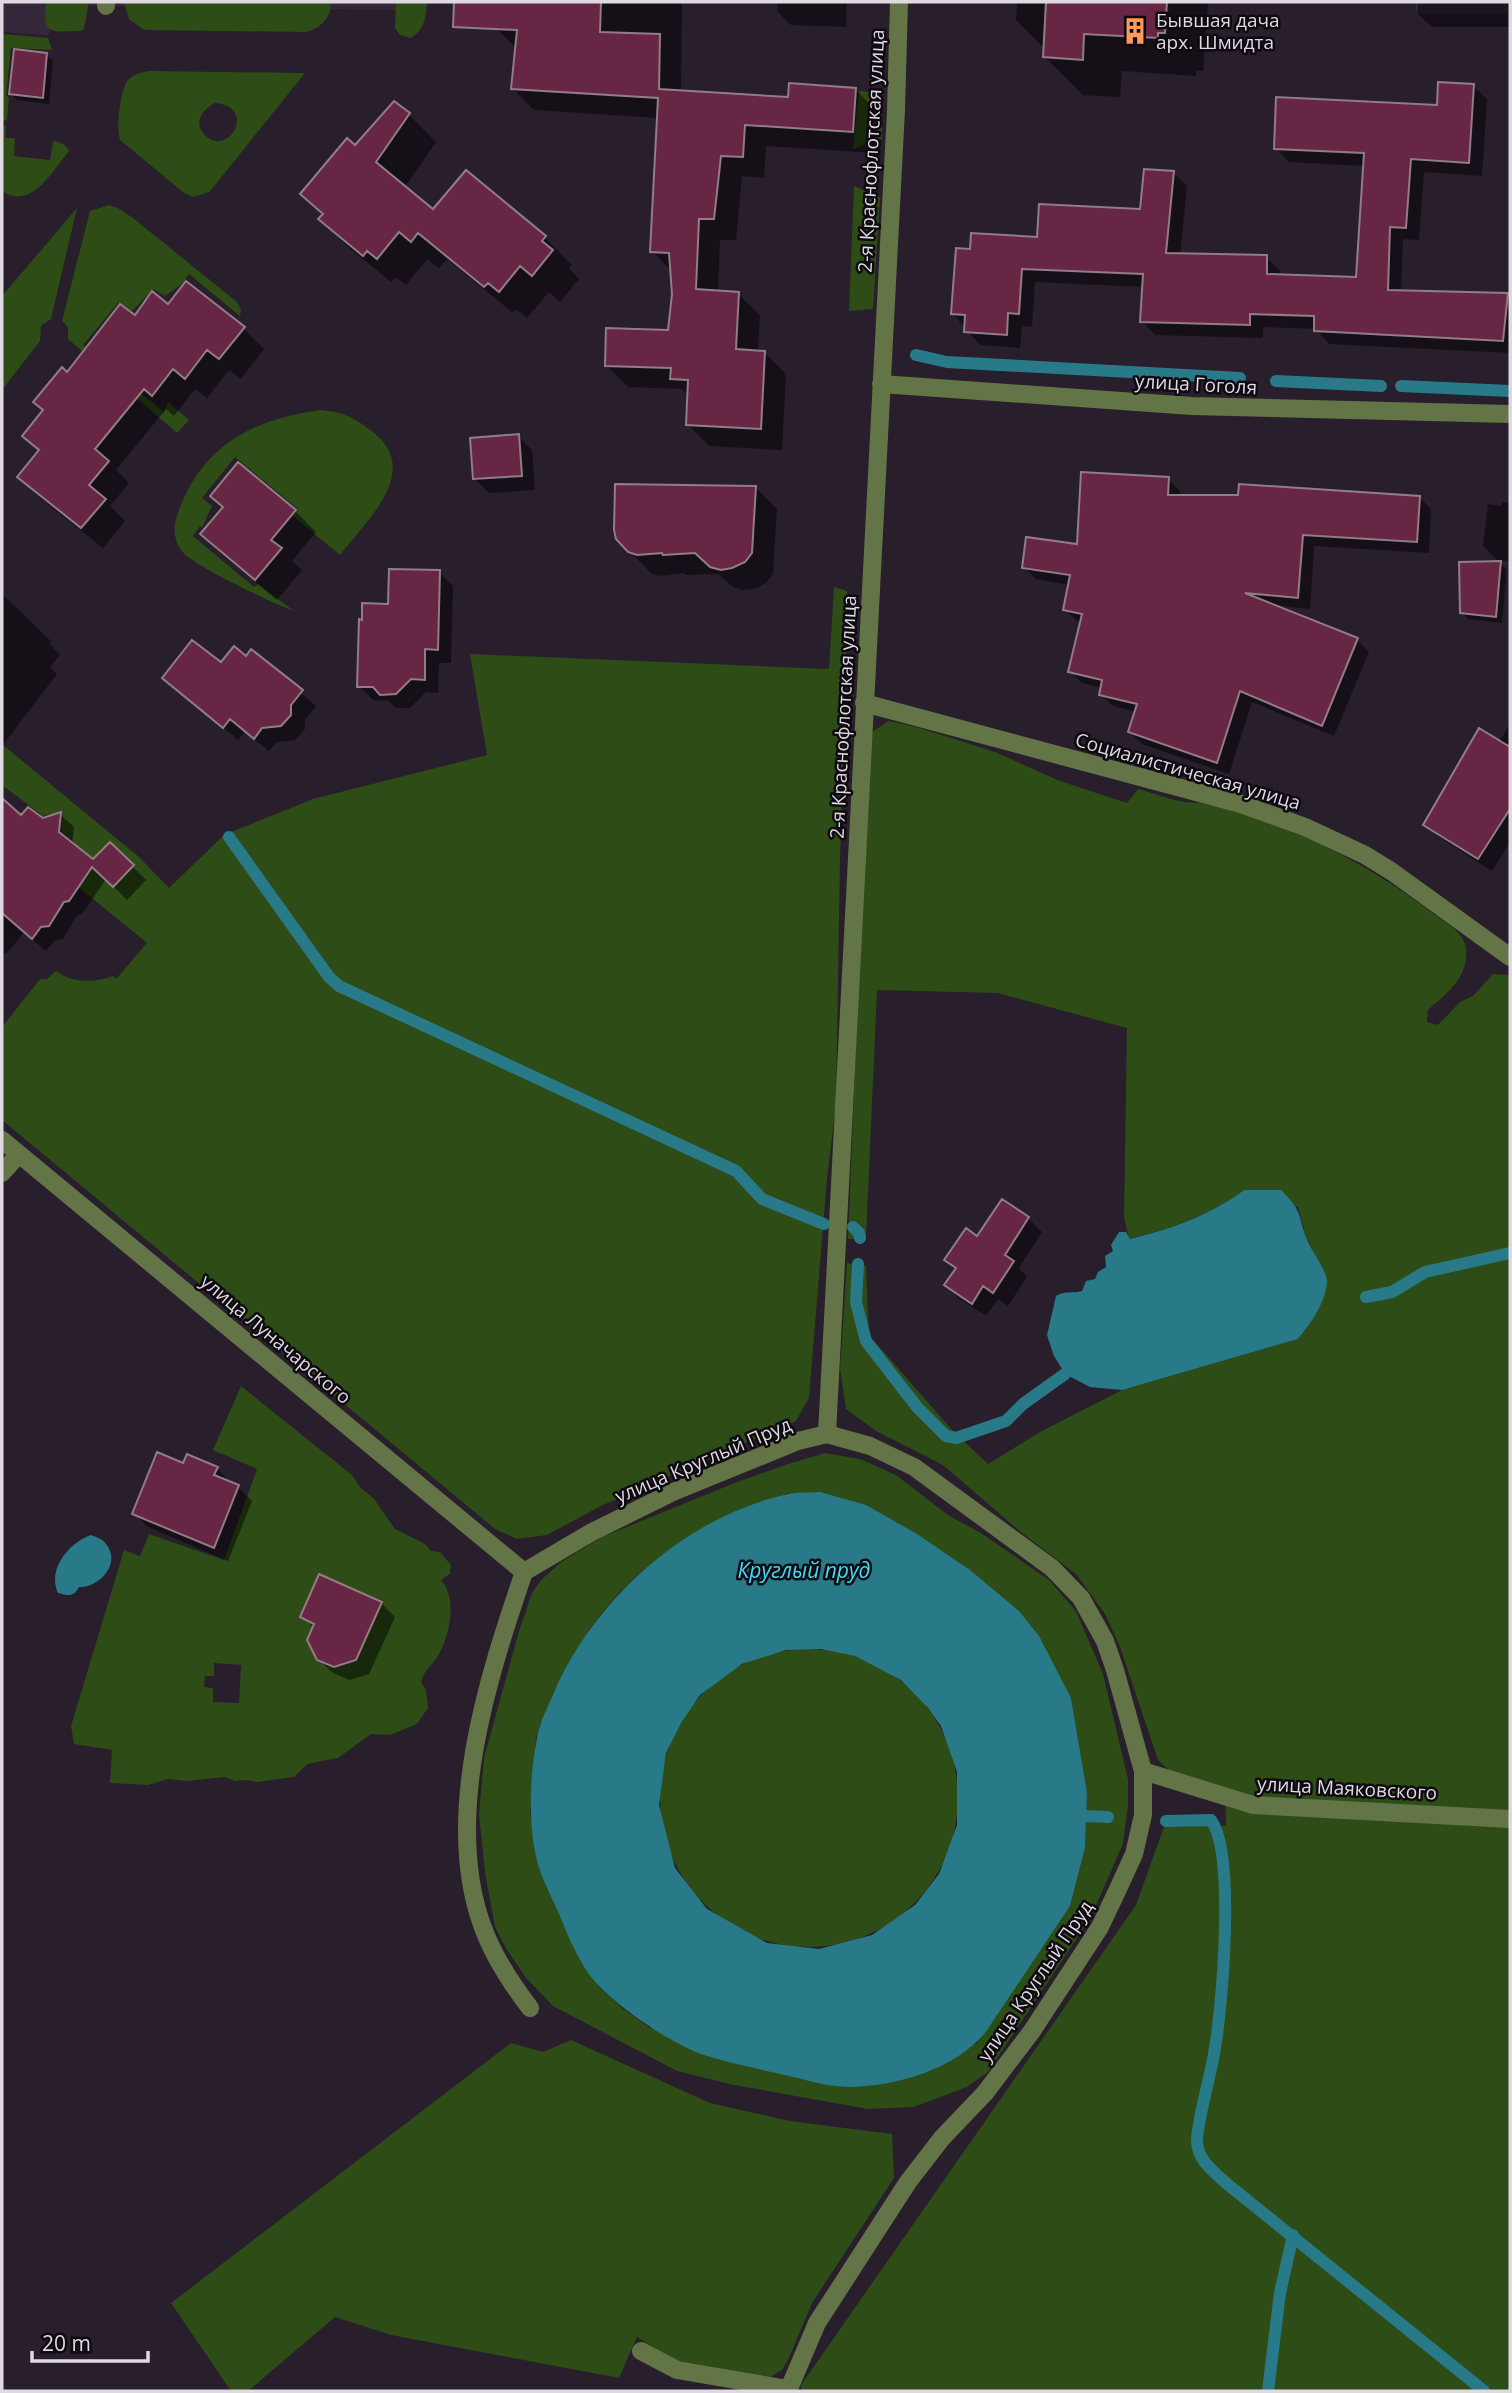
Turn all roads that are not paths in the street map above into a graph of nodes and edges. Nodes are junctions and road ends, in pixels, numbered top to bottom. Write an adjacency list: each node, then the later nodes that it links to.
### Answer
1 (899, 2): 2 (street, 2-я Краснофлотская улица)
2 (881, 384): 3 (street, улица Гоголя); 4 (street, 2-я Краснофлотская улица)
3 (1510, 414)
4 (864, 703): 5 (street, Социалистическая улица); 9 (street, 2-я Краснофлотская улица)
5 (1510, 957)
6 (2, 1140): 7 (street, улица Луначарского)
7 (19, 1154): 8 (street); 10 (street, улица Луначарского)
8 (2, 1173)
9 (827, 1434): 10 (street, улица Круглый Пруд); 11 (street, улица Круглый Пруд)
10 (524, 1572): 13 (street)
11 (1143, 1771): 12 (street, улица Маяковского); 15 (street, улица Круглый Пруд)
12 (1510, 1819)
13 (530, 2008)
14 (640, 2351): 15 (street)
15 (788, 2390)

